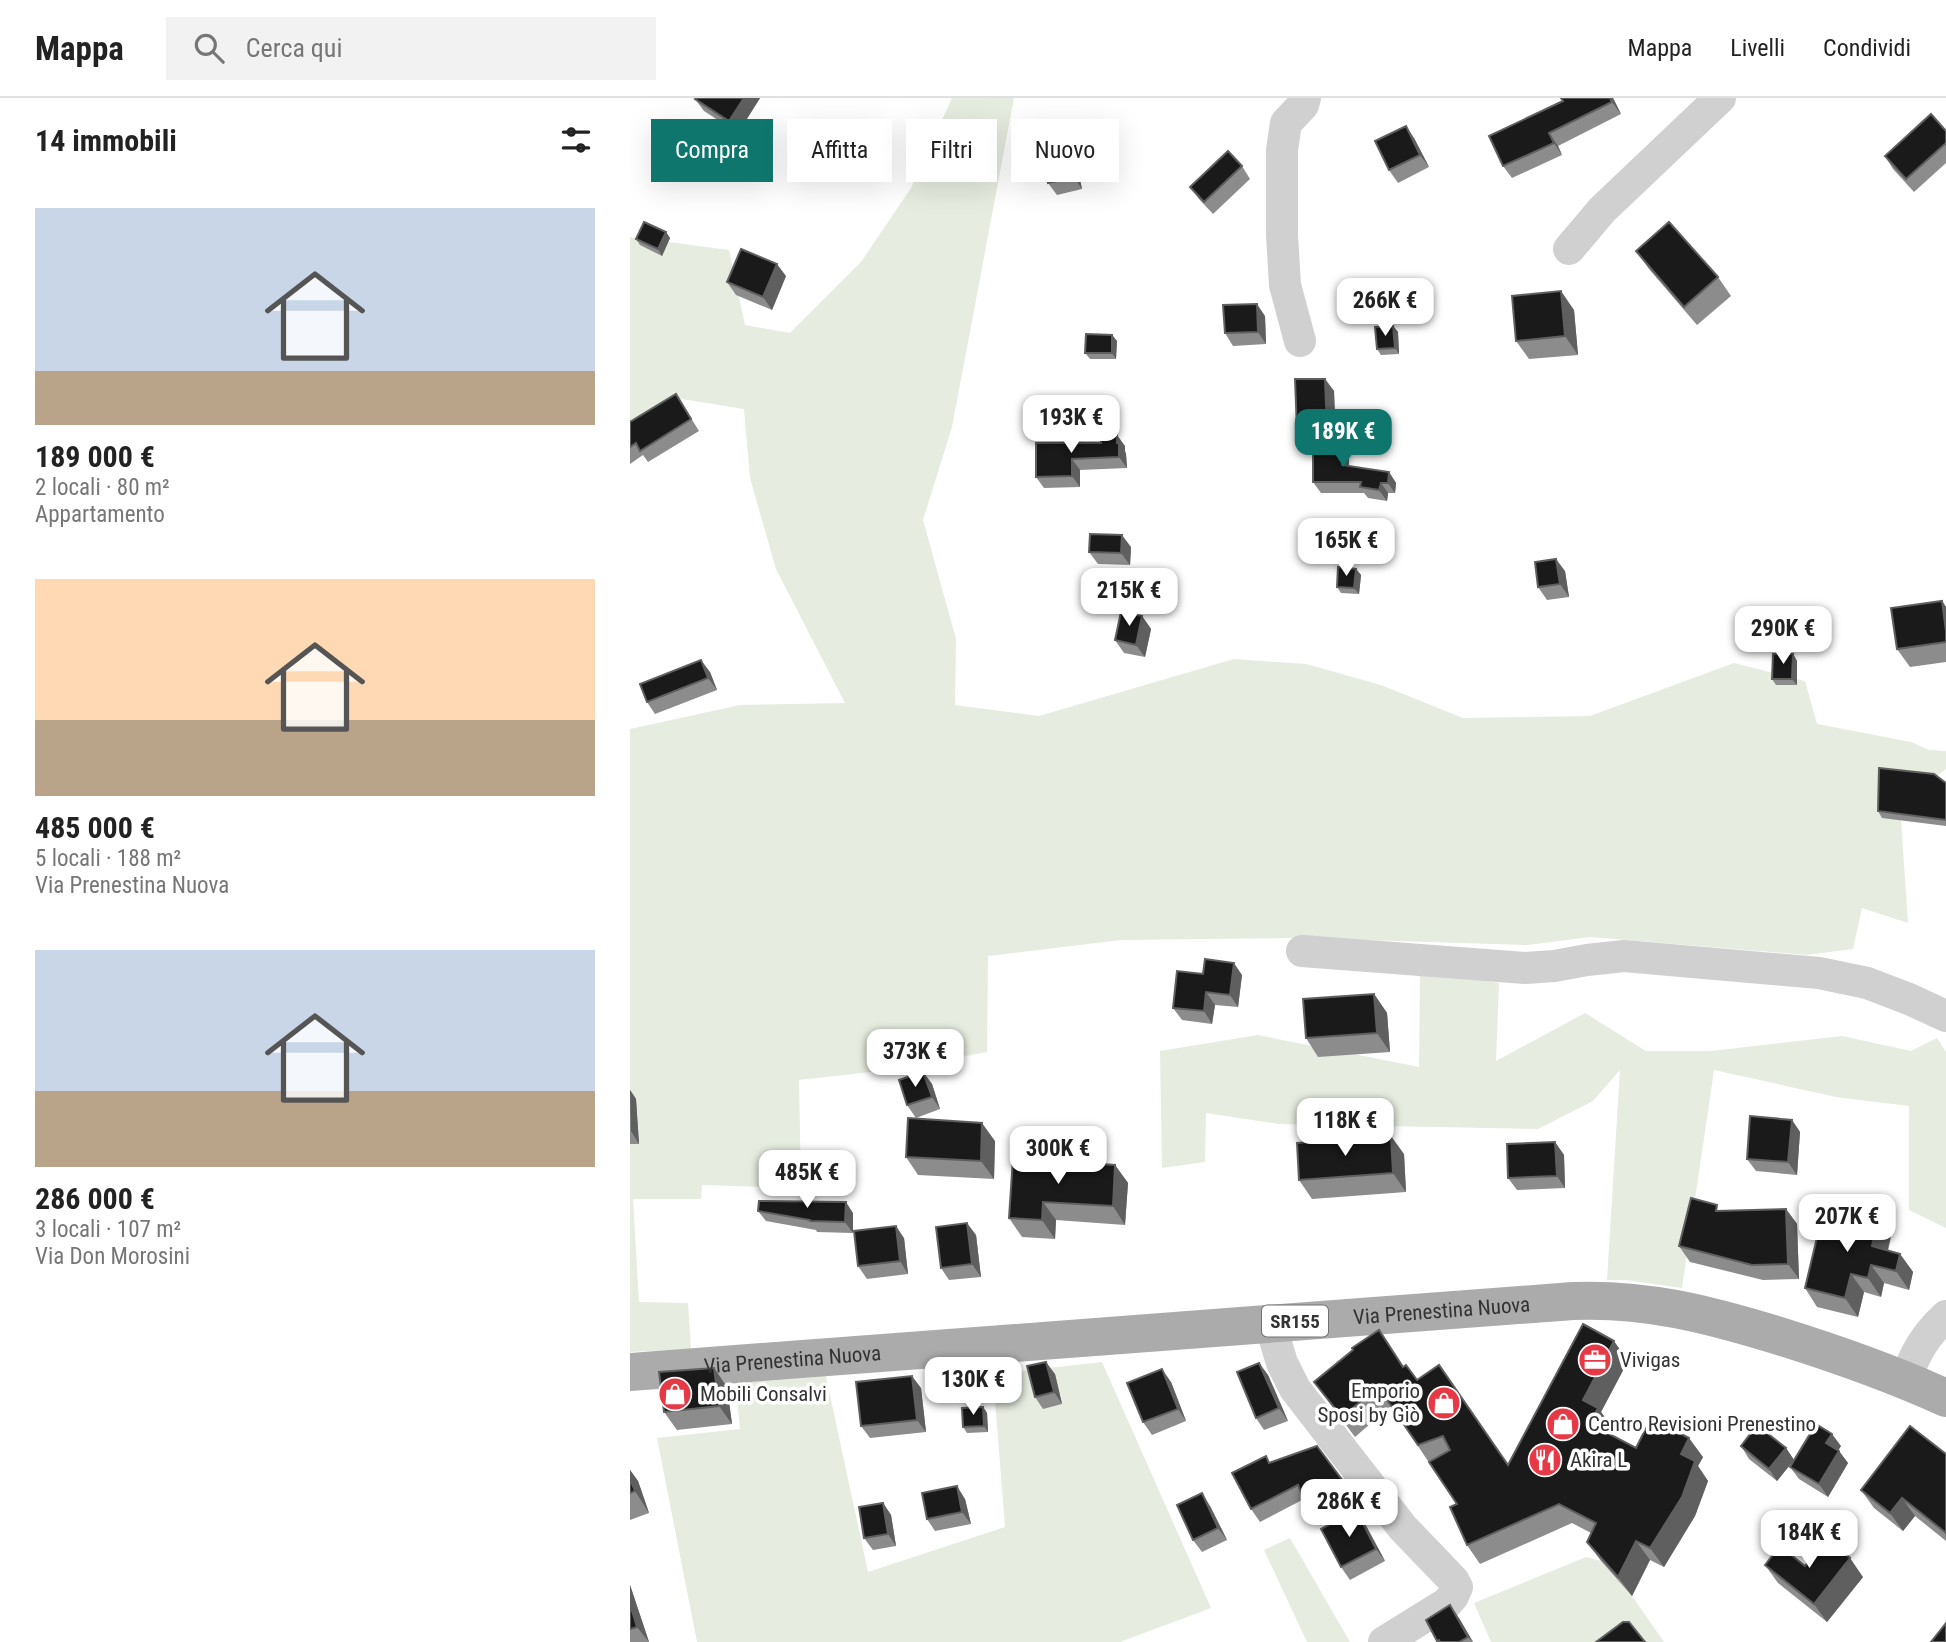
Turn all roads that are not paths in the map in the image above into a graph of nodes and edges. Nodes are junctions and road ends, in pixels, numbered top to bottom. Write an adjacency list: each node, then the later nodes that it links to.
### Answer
1 (1305, 98): 4 (street)
2 (1720, 98): 3 (street)
3 (1569, 249)
4 (1300, 341)
5 (1302, 951): 6 (street)
6 (1946, 1016)
7 (1946, 1316): 10 (street)
8 (1270, 1323): 9 (main road, Via Prenestina Nuova / SR155); 10 (main road, Via Prenestina Nuova / SR155); 12 (street)
9 (630, 1371)
10 (1905, 1380): 11 (main road, Via Prenestina Nuova / SR155)
11 (1946, 1398)
12 (1384, 1642)

